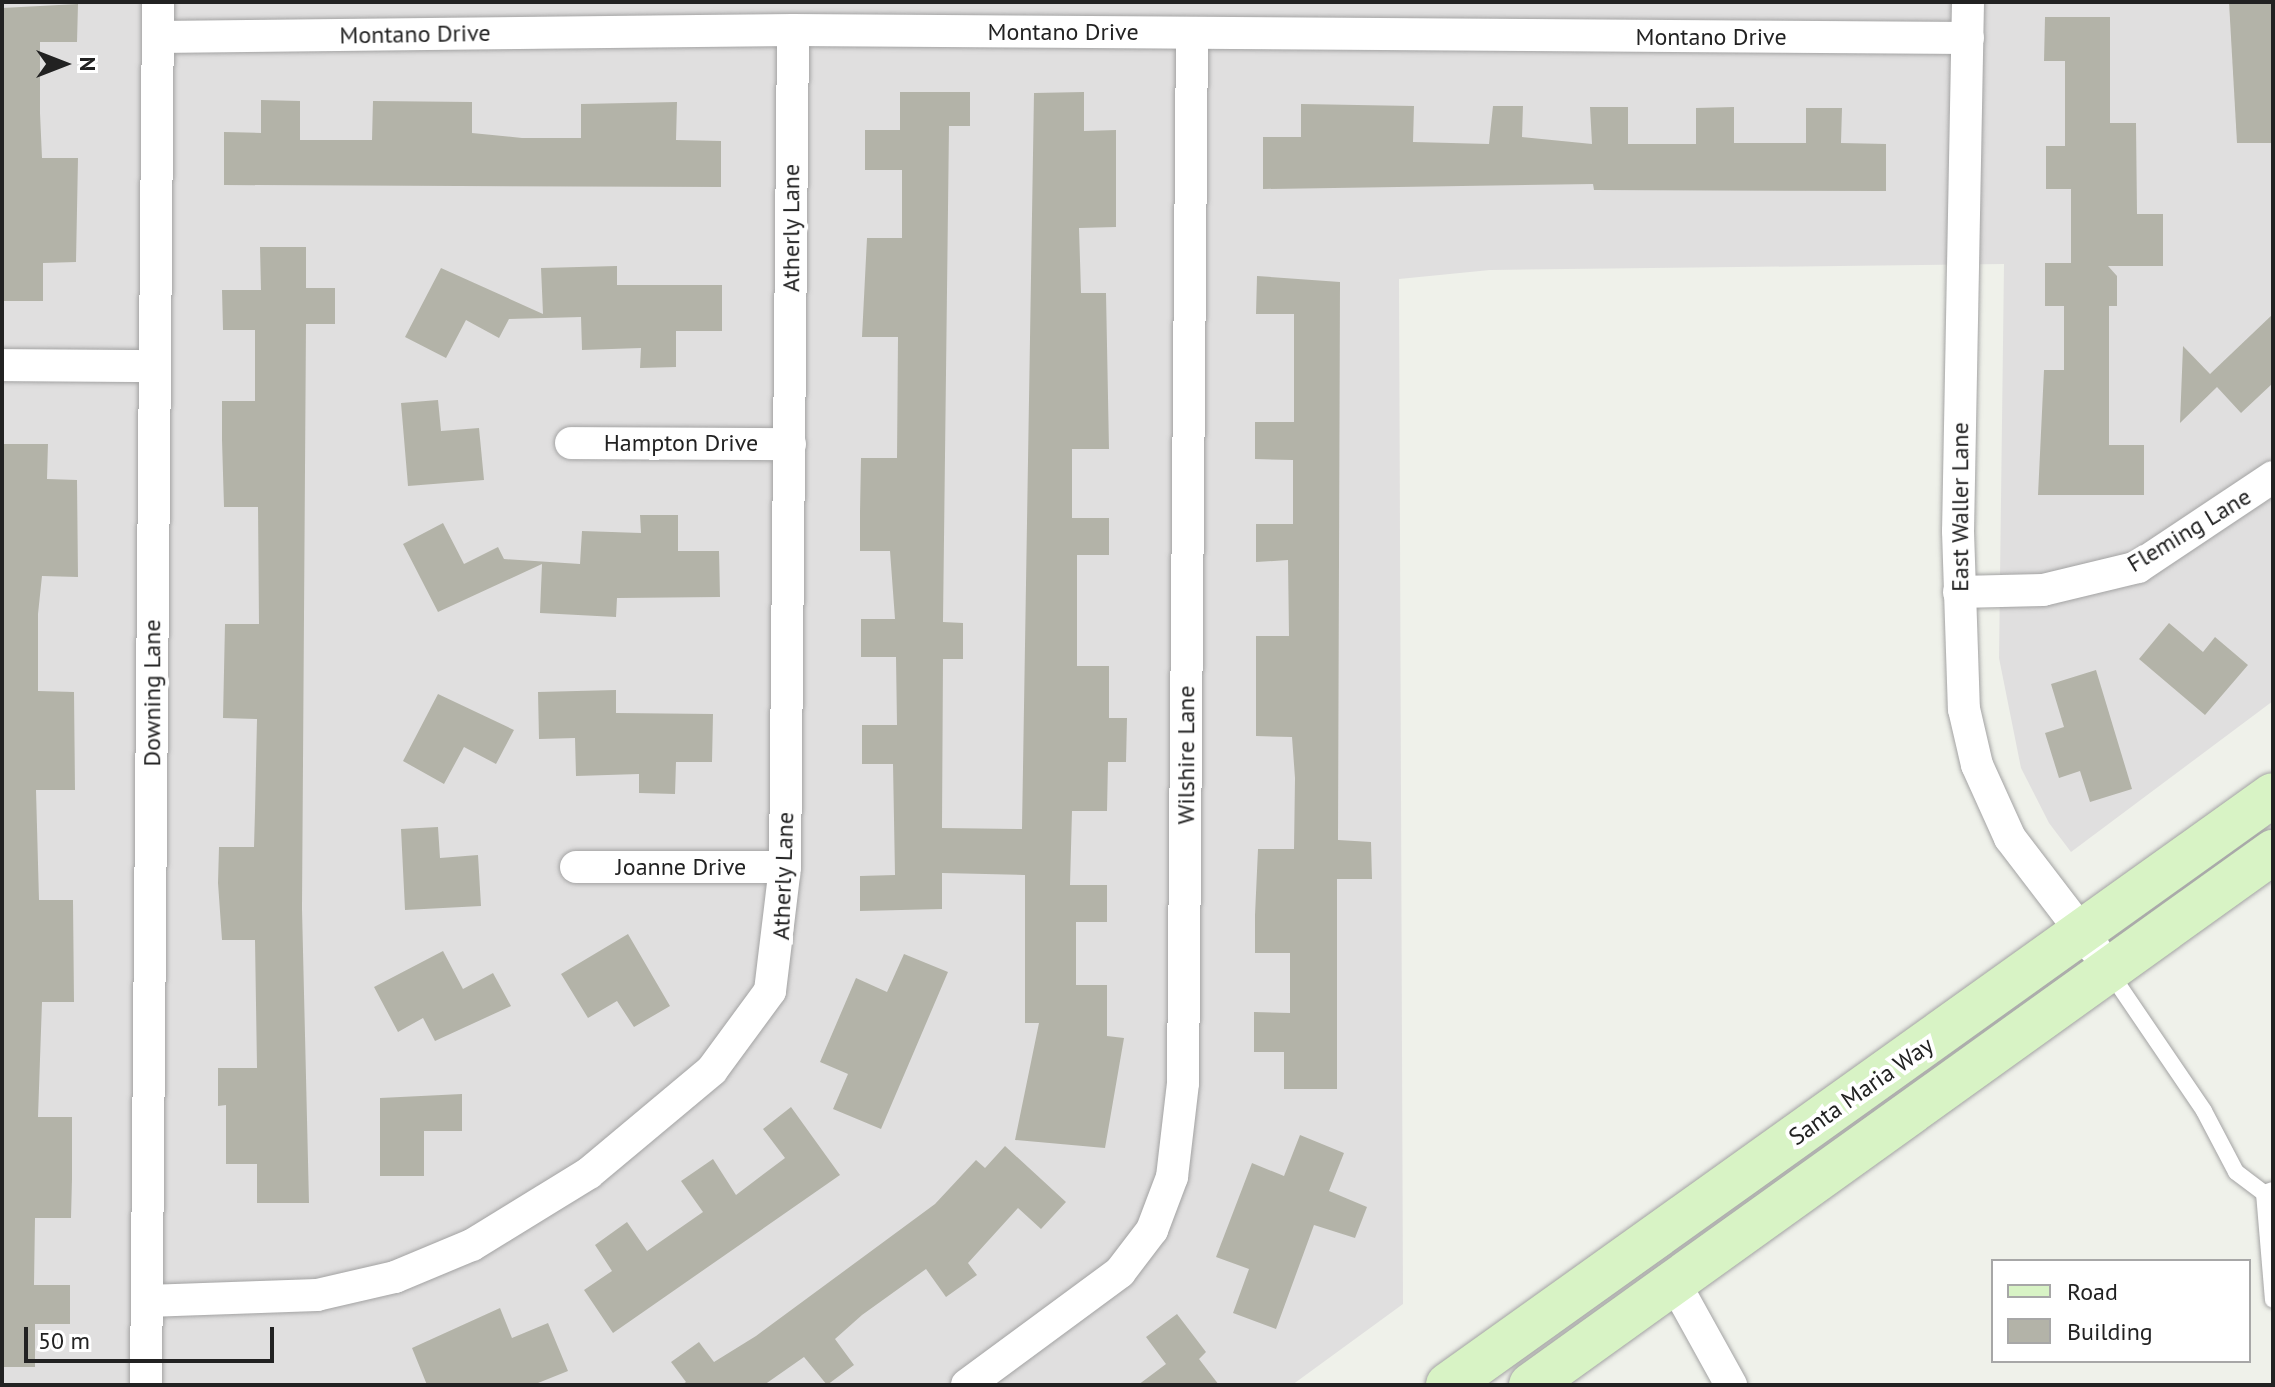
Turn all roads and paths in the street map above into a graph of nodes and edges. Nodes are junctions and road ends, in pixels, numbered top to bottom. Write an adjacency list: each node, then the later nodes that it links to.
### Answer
1 (158, 2): 5 (street, Downing Lane)
2 (1968, 2): 6 (street, East Waller Lane)
3 (793, 30): 4 (street, Montano Drive); 5 (street, Montano Drive); 10 (street, Atherly Lane)
4 (1192, 33): 6 (street, Montano Drive); 24 (street, Wilshire Lane)
5 (158, 37): 8 (street, Downing Lane)
6 (1968, 38): 12 (street, East Waller Lane)
7 (2, 365): 8 (street)
8 (154, 366): 22 (street, Downing Lane)
9 (571, 443): 10 (street, Hampton Drive)
10 (790, 444): 16 (street, Atherly Lane)
11 (2273, 477): 12 (street, Fleming Lane)
12 (1959, 592): 17 (street, East Waller Lane)
13 (2273, 795): 17 (main road, Santa Maria Way)
14 (2273, 852): 18 (main road, Santa Maria Way)
15 (576, 867): 16 (street, Joanne Drive)
16 (785, 867): 22 (street, Atherly Lane)
17 (2083, 932): 18 (street, East Waller Lane); 25 (main road, Santa Maria Way)
18 (2108, 970): 19 (lane); 20 (main road, Santa Maria Way)
19 (2268, 1191): 21 (lane)
20 (1674, 1282): 26 (main road, Santa Maria Way); 27 (street)
21 (2273, 1300)
22 (147, 1301): 23 (street, Downing Lane)
23 (146, 1385)
24 (967, 1385)
25 (1448, 1385)
26 (1531, 1385)
27 (1731, 1385)

